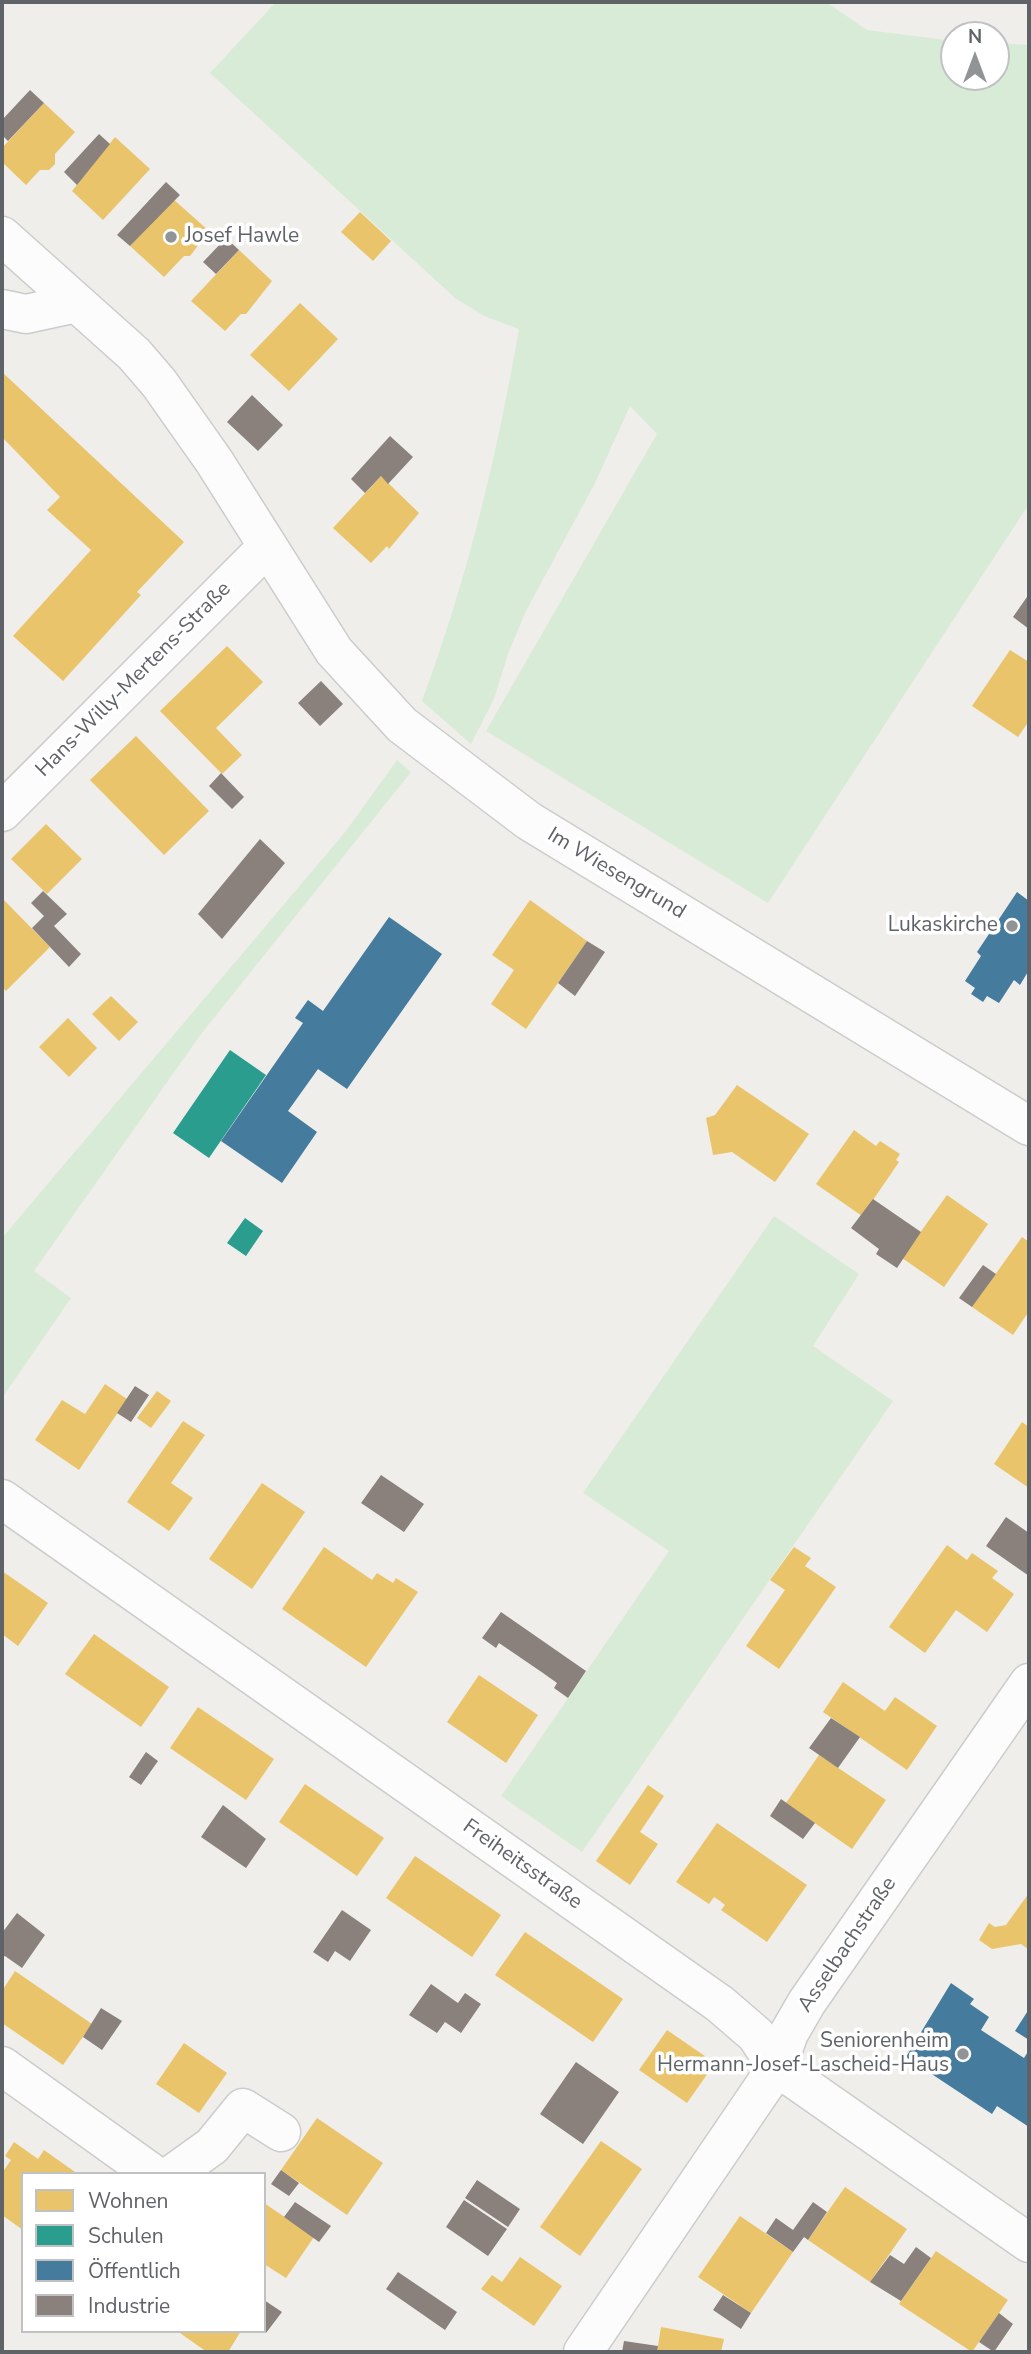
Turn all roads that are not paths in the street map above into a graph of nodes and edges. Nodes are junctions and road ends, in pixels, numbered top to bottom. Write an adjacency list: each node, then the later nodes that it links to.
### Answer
1 (2, 236): 2 (street, Im Wiesengrund)
2 (77, 303): 3 (street); 4 (street, Im Wiesengrund)
3 (2, 309)
4 (266, 548): 5 (street, Hans-Willy-Mertens-Straße); 6 (street, Im Wiesengrund)
5 (2, 812)
6 (1029, 1126)
7 (2, 1499): 10 (street, Freiheitsstraße)
8 (1029, 1683): 10 (street, Asselbachstraße)
9 (2, 2066): 12 (street)
10 (777, 2067): 14 (street, Freiheitsstraße); 15 (street, Asselbachstraße)
11 (281, 2132): 13 (street)
12 (150, 2172)
13 (176, 2172)
14 (1029, 2243)
15 (583, 2352)

